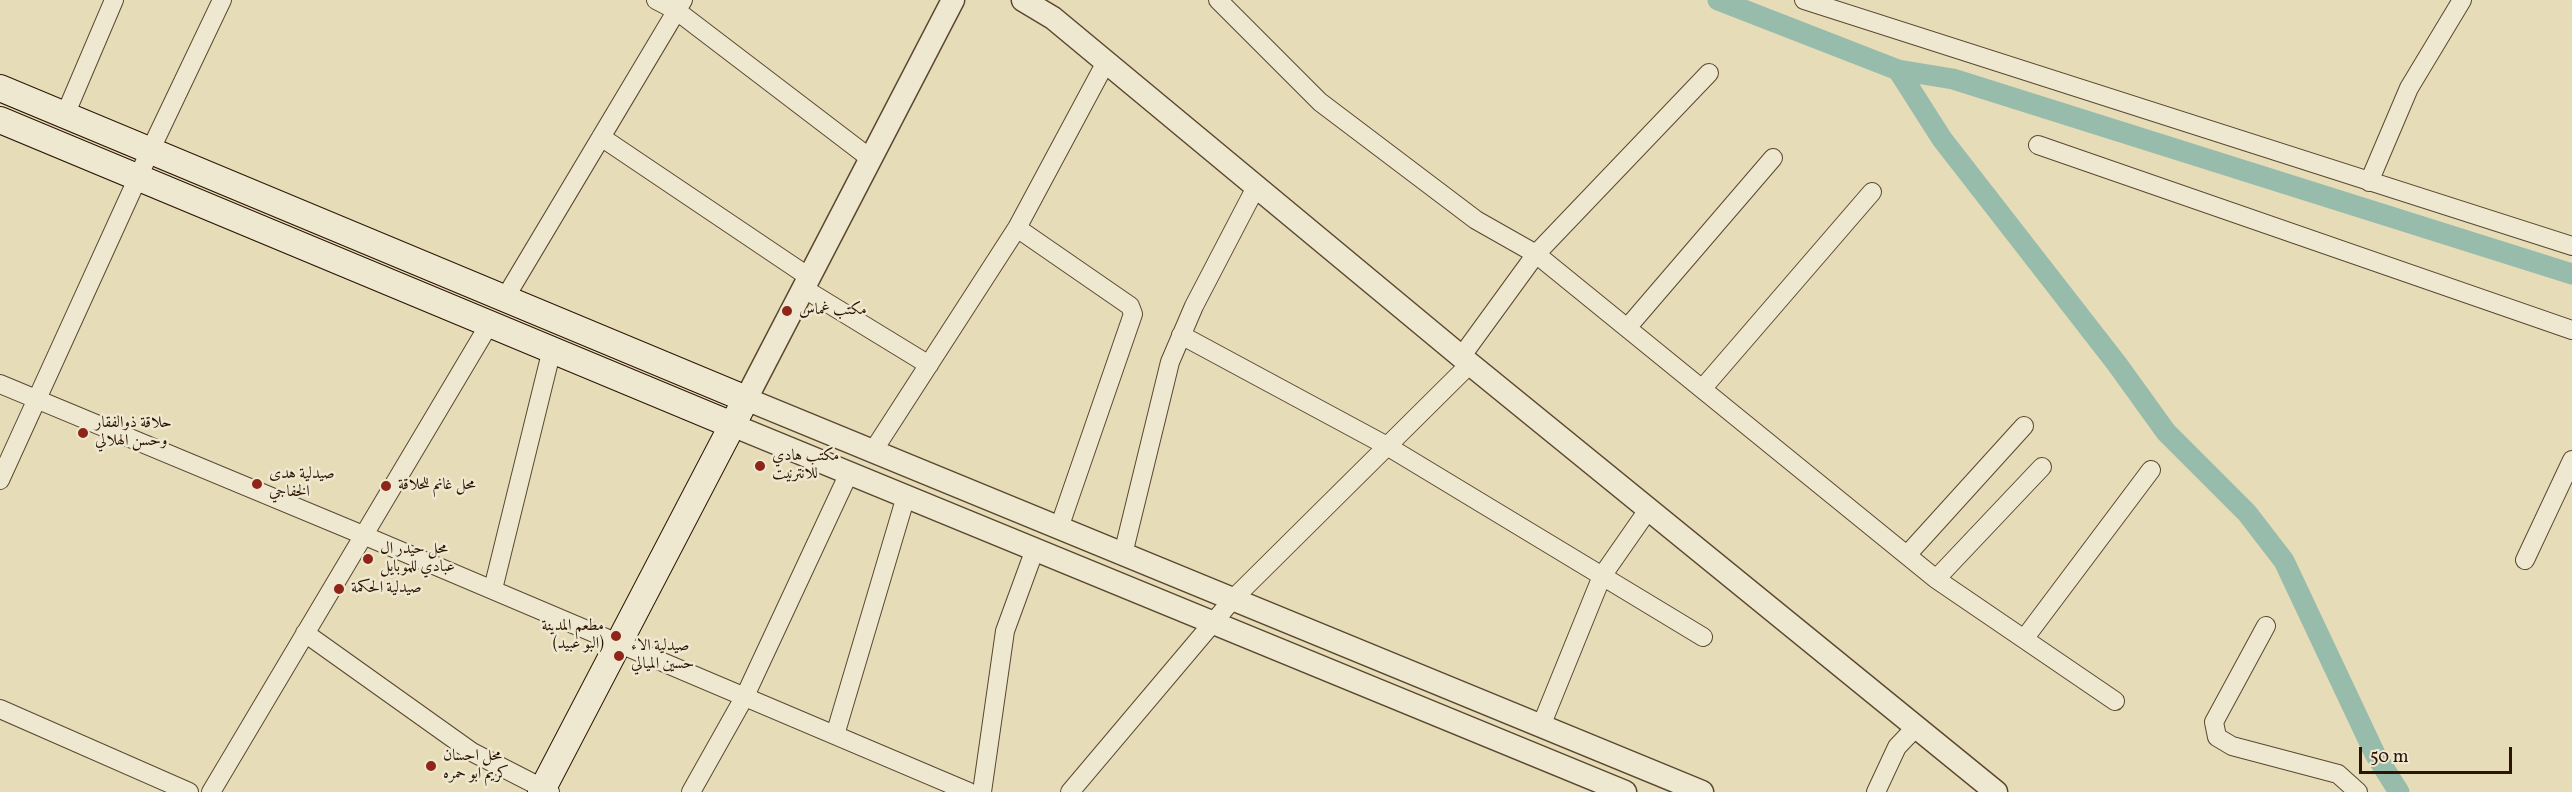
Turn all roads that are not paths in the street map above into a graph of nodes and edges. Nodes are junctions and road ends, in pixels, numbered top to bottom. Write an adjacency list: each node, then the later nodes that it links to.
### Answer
1 (114, 0): 13 (street)
2 (222, 0): 17 (street)
3 (656, 0): 9 (street)
4 (953, 0): 19 (street)
5 (1023, 0): 10 (street)
6 (1218, 0): 26 (street)
7 (1804, 0): 21 (street)
8 (2462, 0): 21 (street)
9 (680, 6): 15 (street); 19 (street)
10 (1106, 62): 22 (street); 24 (street)
11 (1709, 73): 26 (street)
12 (0, 88): 13 (main road)
13 (65, 115): 17 (main road)
14 (0, 120): 20 (main road)
15 (601, 138): 27 (street); 28 (street)
16 (2038, 145): 31 (street)
17 (150, 151): 20 (street); 28 (main road)
18 (1773, 158): 30 (street)
19 (871, 159): 27 (street)
20 (138, 177): 29 (main road); 39 (street)
21 (2369, 182): 25 (street)
22 (1256, 187): 32 (street); 34 (street)
23 (1872, 192): 37 (street)
24 (1017, 228): 35 (street); 51 (street)
25 (2572, 246)
26 (1536, 254): 30 (street); 34 (street)
27 (806, 283): 35 (street); 38 (street)
28 (505, 298): 38 (main road)
29 (490, 323): 33 (main road); 52 (street)
30 (1627, 328): 37 (street)
31 (2572, 330)
32 (1180, 335): 42 (street); 54 (street)
33 (552, 349): 40 (main road); 59 (street)
34 (1465, 361): 42 (street); 50 (street)
35 (929, 365): 43 (street)
36 (0, 384): 39 (street)
37 (1702, 388): 55 (street)
38 (746, 399): 40 (main road); 43 (street)
39 (37, 400): 48 (street); 52 (street)
40 (732, 425): 47 (street); 66 (main road)
41 (2024, 426): 55 (street)
42 (1387, 446): 57 (street); 60 (street)
43 (873, 451): 51 (street)
44 (2572, 460): 56 (street)
45 (2042, 467): 58 (street)
46 (2151, 470): 65 (street)
47 (849, 473): 49 (street); 67 (street)
48 (0, 480)
49 (906, 496): 53 (street); 72 (street)
50 (1648, 510): 57 (street); 71 (street)
51 (1059, 528): 54 (street)
52 (363, 535): 59 (street); 63 (street)
53 (1035, 549): 61 (street); 78 (street)
54 (1123, 554): 60 (street)
55 (1906, 555): 58 (street)
56 (2525, 560)
57 (1602, 576): 64 (street); 70 (street)
58 (1936, 579): 65 (street)
59 (492, 589): 66 (street)
60 (1233, 599): 61 (street); 70 (street)
61 (1213, 622): 79 (street); 80 (street)
62 (2266, 626): 84 (street)
63 (305, 633): 73 (street); 75 (street)
64 (1703, 637)
65 (2024, 639): 68 (street)
66 (619, 642): 67 (street); 73 (main road)
67 (745, 696): 72 (street); 76 (street)
68 (2115, 701)
69 (0, 709): 74 (street)
70 (1541, 726): 81 (street)
71 (1916, 727): 82 (street); 83 (street)
72 (835, 735): 77 (street)
73 (545, 790)
74 (189, 792)
75 (211, 792)
76 (691, 792)
77 (969, 792)
78 (982, 792)
79 (1070, 792)
80 (1625, 792)
81 (1702, 792)
82 (1876, 792)
83 (1996, 792)
84 (2358, 792)

